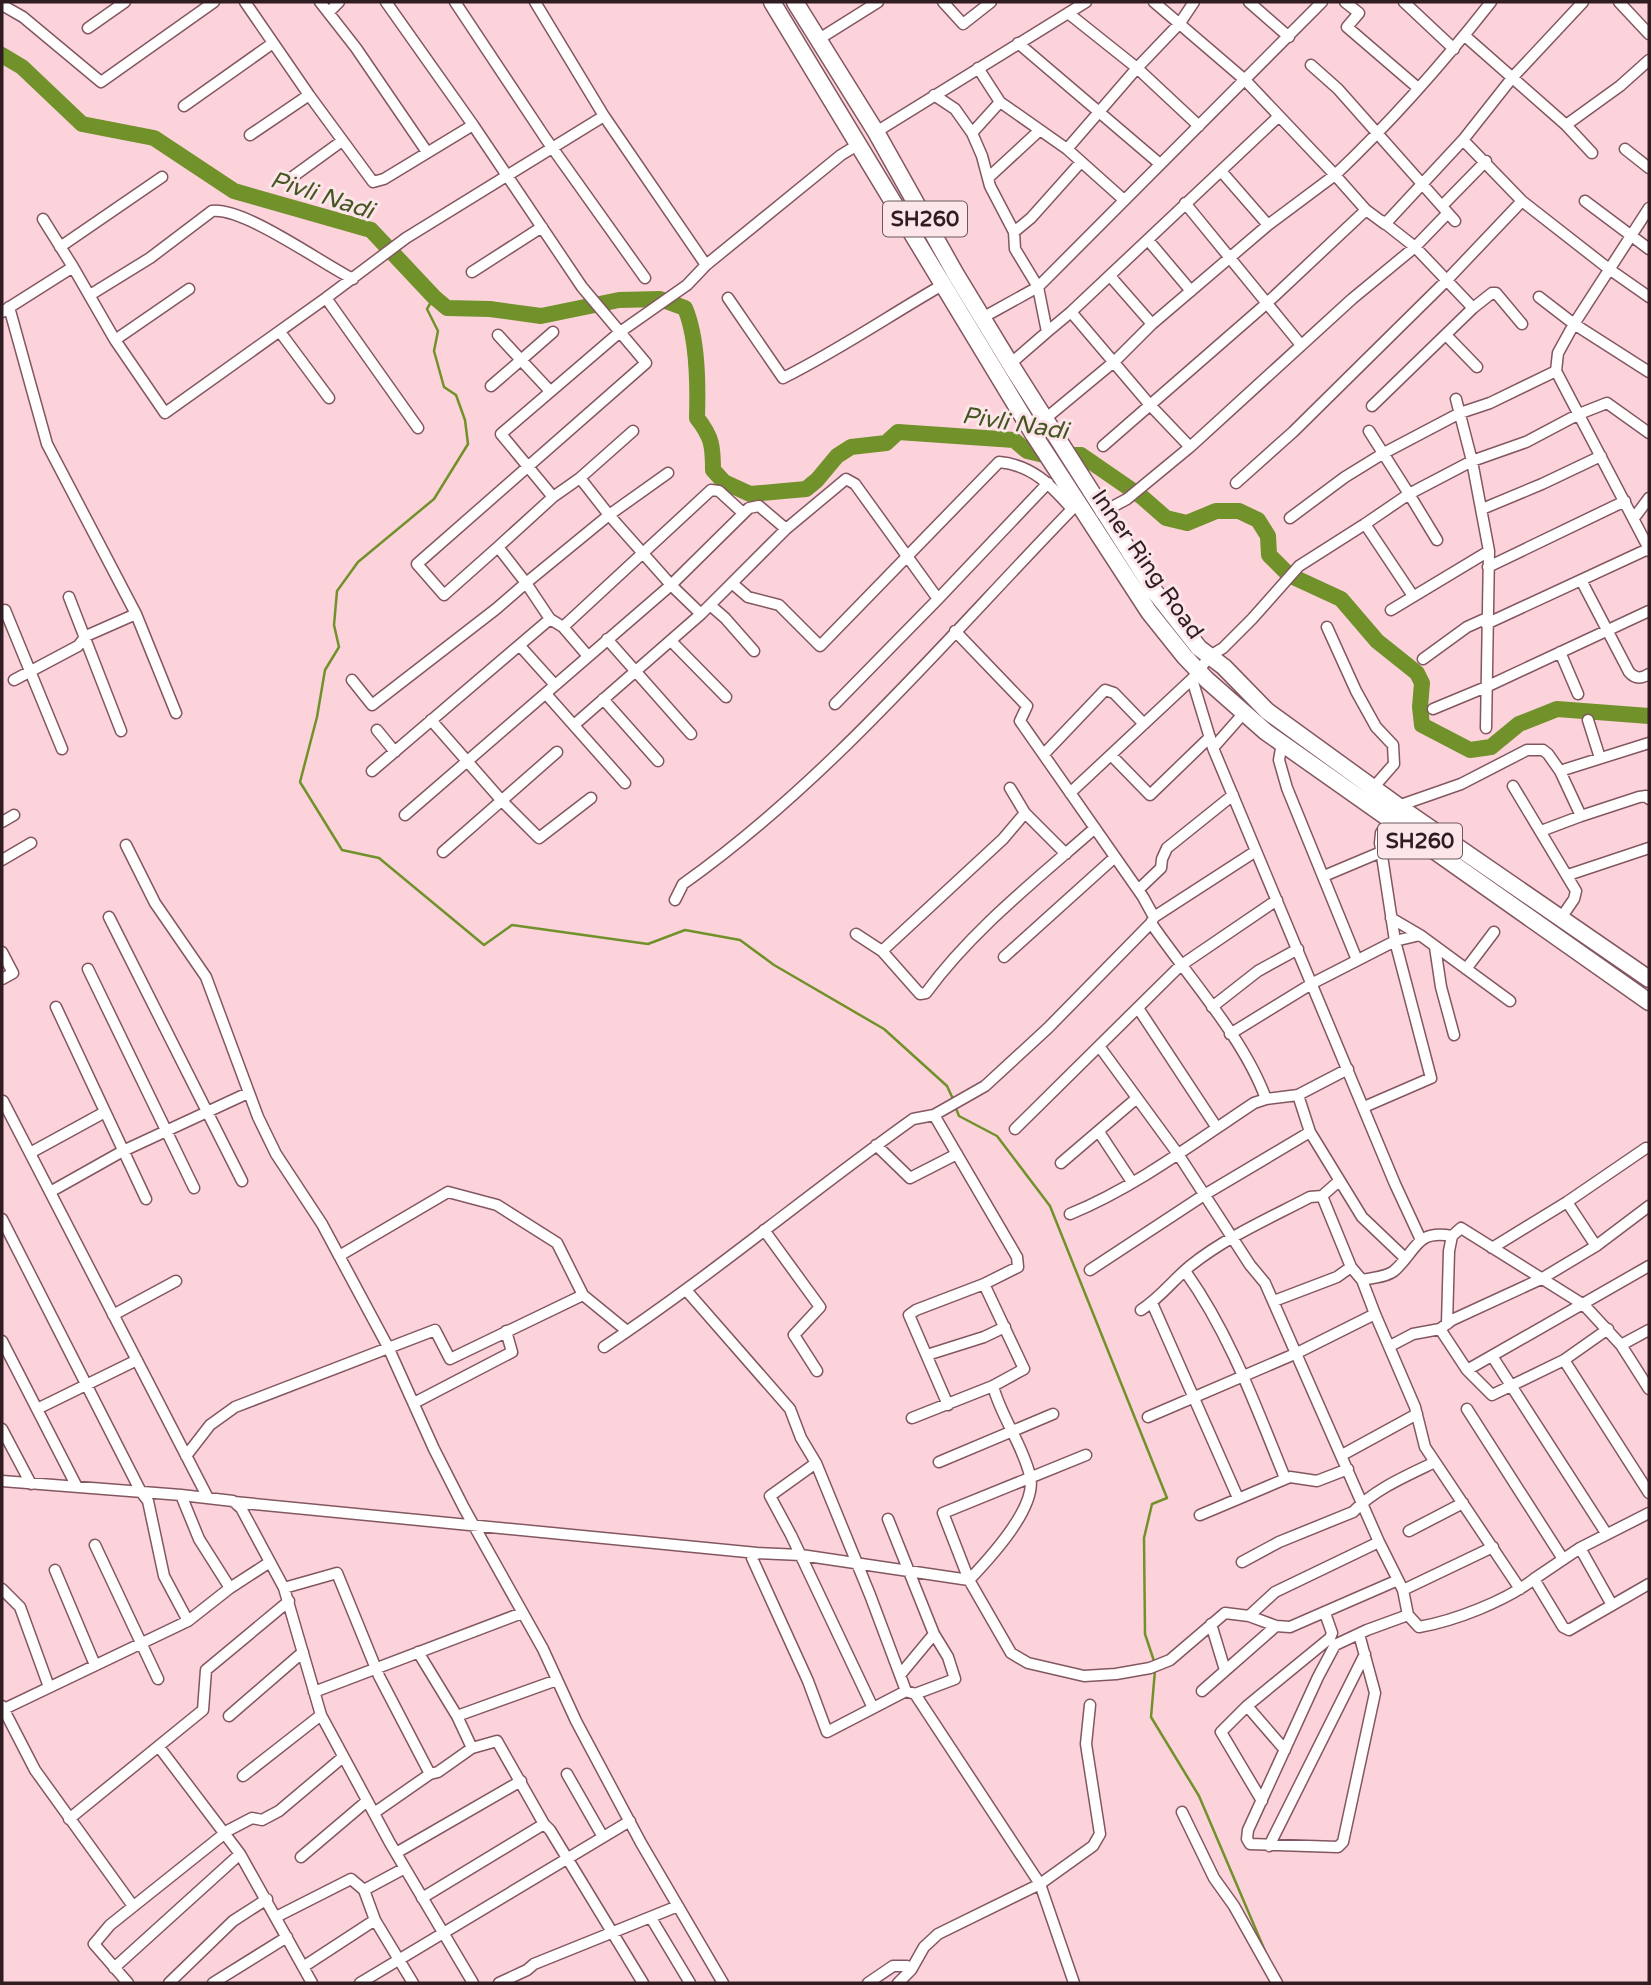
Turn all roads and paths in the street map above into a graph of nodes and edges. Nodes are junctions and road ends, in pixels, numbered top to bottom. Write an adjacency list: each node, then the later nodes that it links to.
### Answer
1 (125, 2): 28 (street)
2 (214, 2): 24 (street)
3 (245, 2): 33 (street)
4 (320, 2): 25 (street)
5 (339, 2): 25 (street)
6 (386, 2): 50 (street)
7 (455, 2): 61 (street)
8 (535, 2): 48 (street)
9 (772, 2): 60 (highway, Inner Ring Road / SH260)
10 (795, 2): 32 (highway, Inner Ring Road / SH260)
11 (878, 2): 32 (street)
12 (943, 2): 13 (street)
13 (991, 2)
14 (1084, 2): 26 (street)
15 (1154, 2): 27 (street)
16 (1194, 2): 27 (street)
17 (1249, 2): 31 (street)
18 (1322, 2): 31 (street)
19 (1345, 2): 42 (street)
20 (1404, 2): 35 (street)
21 (1491, 2): 30 (street)
22 (1583, 2): 40 (street)
23 (1619, 2): 29 (street)
24 (2, 5)
25 (329, 12): 64 (street)
26 (1068, 13): 34 (street); 39 (street)
27 (1181, 23): 39 (street); 41 (street)
28 (88, 28)
29 (1649, 34)
30 (1465, 36): 35 (street); 40 (street)
31 (1289, 37): 41 (street)
32 (819, 39): 54 (highway, Inner Ring Road / SH260)
33 (273, 43): 43 (street); 46 (street)
34 (1018, 43): 38 (street); 47 (street)
35 (1454, 49): 42 (street)
36 (1649, 60): 51 (street)
37 (1311, 65): 57 (street)
38 (978, 68): 44 (street); 45 (street)
39 (1137, 68): 47 (street); 52 (street)
40 (1512, 78): 51 (street); 58 (street)
41 (1245, 80): 49 (street); 52 (street)
42 (1418, 88): 57 (street)
43 (309, 95): 56 (street); 59 (street)
44 (934, 95): 54 (street); 55 (street)
45 (1000, 102): 53 (street); 55 (street)
46 (184, 106)
47 (1100, 111): 62 (street); 68 (street)
48 (604, 116): 61 (street); 96 (street)
49 (1279, 116): 70 (street); 72 (street)
50 (473, 125): 64 (street); 71 (street)
51 (1566, 125): 65 (street)
52 (1199, 126): 68 (street)
53 (1040, 130): 62 (street); 75 (street)
54 (876, 132): 117 (highway, Inner Ring Road / SH260)
55 (972, 133): 75 (street)
56 (250, 135)
57 (1377, 135): 72 (street); 76 (street)
58 (1463, 140): 66 (street); 76 (street)
59 (342, 141): 64 (street); 74 (street)
60 (859, 144): 96 (street); 104 (highway, Inner Ring Road / SH260)
61 (553, 147): 71 (street); 101 (street)
62 (1067, 149): 67 (street)
63 (1625, 149): 69 (street)
64 (427, 152)
65 (1592, 153)
66 (1486, 161): 80 (street); 83 (street)
67 (1082, 162): 77 (street); 89 (street)
68 (1160, 164): 77 (street)
69 (1649, 167)
70 (1221, 171): 79 (street); 87 (street)
71 (508, 175): 88 (street); 102 (street)
72 (1335, 175): 82 (street); 87 (street)
73 (162, 177): 92 (street)
74 (291, 178)
75 (988, 178): 89 (street)
76 (1422, 184): 83 (street); 85 (street)
77 (1124, 201): 105 (street)
78 (1585, 201): 90 (street)
79 (1185, 203): 91 (street); 95 (street)
80 (1526, 204): 98 (street); 103 (street)
81 (1649, 208): 90 (street)
82 (1366, 210): 85 (street); 113 (street)
83 (1443, 212): 86 (street); 93 (street)
84 (43, 219): 92 (street)
85 (1382, 221): 93 (street)
86 (1455, 221)
87 (1268, 225): 95 (street)
88 (542, 227): 99 (street); 123 (street)
89 (1014, 232): 105 (street)
90 (1630, 235): 94 (street); 98 (street)
91 (1147, 240): 100 (street); 107 (street)
92 (61, 247): 97 (street)
93 (1415, 247): 103 (street); 128 (street)
94 (1649, 249)
95 (1230, 258): 107 (street); 113 (street)
96 (706, 265): 123 (street)
97 (73, 267): 108 (street); 115 (street)
98 (1609, 269): 110 (street); 120 (street)
99 (472, 272)
100 (1110, 276): 116 (street); 118 (street)
101 (645, 278)
102 (353, 279): 108 (street); 111 (street)
103 (1446, 281): 114 (street); 157 (street)
104 (944, 284): 112 (street); 156 (highway, Inner Ring Road / SH260)
105 (1038, 288): 117 (street); 124 (street)
106 (189, 289): 127 (street)
107 (1191, 292): 118 (street)
108 (90, 295): 127 (street)
109 (1539, 297): 120 (street)
110 (1649, 297)
111 (326, 298): 121 (street); 144 (street)
112 (728, 298)
113 (1266, 304): 128 (street); 139 (street)
114 (1473, 308): 119 (street); 126 (street)
115 (6, 310): 189 (street)
116 (1071, 312): 124 (street); 130 (street)
117 (982, 318): 131 (highway, Inner Ring Road / SH260)
118 (1152, 324): 130 (street)
119 (1522, 324)
120 (1574, 324): 133 (street); 134 (street)
121 (280, 332): 127 (street); 137 (street)
122 (553, 332): 129 (street)
123 (620, 332): 136 (street); 153 (street)
124 (1047, 332): 131 (street)
125 (498, 335): 129 (street)
126 (1446, 335): 132 (street); 140 (street)
127 (115, 340)
128 (1301, 345): 149 (street)
129 (521, 360): 135 (street); 136 (street)
130 (1115, 361): 139 (street); 143 (street)
131 (1010, 364): 143 (highway, Inner Ring Road / SH260)
132 (1476, 367)
133 (1556, 371): 141 (street); 142 (street)
134 (1649, 372)
135 (491, 386)
136 (550, 391): 153 (street)
137 (329, 398)
138 (1456, 399): 141 (street)
139 (1150, 405): 148 (street); 149 (street)
140 (1372, 406)
141 (1460, 414): 150 (street); 152 (street)
142 (1579, 414): 147 (street); 151 (street); 152 (street)
143 (1045, 419): 166 (highway, Inner Ring Road / SH260)
144 (418, 428)
145 (633, 431): 155 (street)
146 (1369, 431): 150 (street)
147 (1649, 433)
148 (1103, 446)
149 (1190, 447): 166 (street)
150 (1384, 453): 158 (street); 167 (street)
151 (1601, 456): 161 (street); 163 (street)
152 (1472, 461): 158 (street); 163 (street)
153 (528, 466): 159 (street); 172 (street)
154 (668, 473): 165 (street)
155 (580, 478): 159 (street); 165 (street)
156 (1053, 478): 162 (highway, Inner Ring Road / SH260); 176 (street); 184 (street)
157 (1236, 483)
158 (1409, 494): 169 (street); 171 (street)
159 (553, 497): 172 (street)
160 (1649, 498): 168 (street)
161 (1625, 501): 168 (street); 177 (street)
162 (1075, 506): 166 (highway, Inner Ring Road / SH260); 195 (street)
163 (1482, 509): 174 (street)
164 (743, 513): 170 (street); 175 (street); 180 (street)
165 (609, 515): 175 (street); 179 (street)
166 (1096, 516): 204 (highway, Inner Ring Road / SH260); 209 (highway, Inner Ring Road / SH260)
167 (1290, 518)
168 (1634, 518): 173 (street)
169 (1365, 524): 182 (street); 204 (street)
170 (786, 529): 176 (street); 181 (street)
171 (1437, 540)
172 (498, 547): 179 (street)
173 (1649, 550): 178 (street)
174 (1489, 551): 177 (street); 182 (street)
175 (641, 552): 180 (street); 193 (street)
176 (908, 555): 181 (street); 184 (street)
177 (1489, 567): 192 (street)
178 (1581, 580): 192 (street); 196 (street)
179 (526, 583): 191 (street); 211 (street)
180 (671, 584): 190 (street); 198 (street)
181 (733, 584): 185 (street)
182 (1413, 596): 187 (street)
183 (69, 597): 197 (street)
184 (938, 599): 218 (street)
185 (710, 605): 190 (street); 201 (street)
186 (5, 610): 207 (street)
187 (1391, 610)
188 (1649, 611): 196 (street)
189 (136, 614): 197 (street); 220 (street)
190 (701, 614): 199 (street)
191 (550, 619): 193 (street); 200 (street)
192 (1487, 621): 205 (street); 213 (street)
193 (564, 627): 203 (street)
194 (1327, 627): 247 (street)
195 (955, 631): 237 (street); 273 (street)
196 (1606, 632): 202 (street); 208 (street)
197 (85, 638): 207 (street); 227 (street)
198 (607, 639): 203 (street); 206 (street)
199 (671, 640): 206 (street); 216 (street)
200 (520, 646): 212 (street); 222 (street)
201 (754, 651)
202 (1560, 652): 213 (street); 215 (street)
203 (587, 655): 212 (street)
204 (1210, 656): 209 (street); 247 (highway, Inner Ring Road / SH260)
205 (1423, 660)
206 (634, 670): 217 (street); 229 (street)
207 (30, 671): 210 (street); 234 (street)
208 (1649, 674)
209 (1195, 675): 221 (highway, Inner Ring Road / SH260); 224 (street); 230 (street)
210 (14, 680)
211 (352, 680)
212 (555, 685): 214 (street)
213 (1486, 687): 219 (street); 226 (street)
214 (546, 694): 225 (street); 241 (street)
215 (1578, 694)
216 (726, 696)
217 (603, 699): 225 (street); 240 (street)
218 (835, 704)
219 (1433, 709)
220 (176, 713)
221 (1243, 714): 231 (highway, Inner Ring Road / SH260); 233 (street)
222 (431, 720): 235 (street); 241 (street)
223 (1588, 720): 239 (street)
224 (1144, 724): 237 (street); 238 (street)
225 (574, 725): 244 (street)
226 (1486, 728)
227 (121, 730)
228 (377, 730): 235 (street)
229 (691, 734)
230 (1210, 737): 233 (street); 238 (street)
231 (1282, 743): 253 (highway, Inner Ring Road / SH260); 271 (street)
232 (1649, 743): 239 (street)
233 (1213, 748): 249 (street)
234 (62, 749)
235 (395, 751): 242 (street)
236 (557, 752): 252 (street)
237 (1044, 754): 248 (street)
238 (1111, 755): 248 (street)
239 (1600, 758): 243 (street)
240 (658, 761)
241 (467, 762): 252 (street); 256 (street)
242 (372, 771)
243 (1560, 771): 253 (street); 257 (street)
244 (625, 783)
245 (1513, 786): 260 (street)
246 (1010, 788): 254 (street)
247 (1373, 788): 253 (highway, Inner Ring Road / SH260)
248 (1070, 793): 259 (street)
249 (1233, 796): 264 (street); 272 (street)
250 (591, 798): 252 (street)
251 (1649, 799): 257 (street)
252 (502, 801): 265 (street)
253 (1394, 812): 266 (street); 277 (highway, Inner Ring Road / SH260); 296 (highway, Inner Ring Road / SH260)
254 (1025, 813): 267 (street); 286 (street)
255 (14, 815): 258 (street)
256 (405, 815)
257 (1581, 816): 260 (street)
258 (2, 822)
259 (1095, 828): 267 (street); 268 (street)
260 (1541, 831): 270 (street)
261 (31, 843): 269 (street)
262 (126, 845): 304 (street)
263 (1649, 848): 270 (street)
264 (1256, 851): 274 (street); 278 (street)
265 (443, 852)
266 (1381, 852): 271 (street); 276 (street)
267 (1066, 854): 286 (street)
268 (1115, 857): 272 (street); 287 (street)
269 (2, 860)
270 (1568, 875): 277 (street)
271 (1324, 876): 288 (street)
272 (1138, 890): 278 (street)
273 (675, 900)
274 (1277, 900): 284 (street); 289 (street)
275 (109, 916): 311 (street)
276 (1391, 918): 281 (street); 282 (street)
277 (1561, 918): 293 (highway, Inner Ring Road / SH260)
278 (1153, 920): 289 (street); 312 (street)
279 (1494, 932): 291 (street)
280 (856, 934): 286 (street)
281 (1420, 935): 282 (street); 283 (street)
282 (1395, 941): 288 (street); 309 (street)
283 (1435, 947): 291 (street); 301 (street)
284 (1298, 949): 294 (street); 298 (street)
285 (2, 951): 292 (street)
286 (882, 951)
287 (1004, 957)
288 (1357, 960): 294 (street)
289 (1180, 966): 298 (street); 299 (street)
290 (88, 968): 315 (street)
291 (1466, 969): 295 (street)
292 (2, 979)
293 (1649, 979)
294 (1313, 983): 300 (street); 303 (street)
295 (1510, 1001)
296 (1649, 1002)
297 (56, 1007): 310 (street)
298 (1212, 1007): 300 (street)
299 (1138, 1008): 302 (street); 313 (street)
300 (1230, 1034): 307 (street)
301 (1454, 1035)
302 (1099, 1046): 306 (street); 314 (street)
303 (1348, 1069): 305 (street); 309 (street)
304 (248, 1093): 311 (street); 343 (street)
305 (1298, 1095): 307 (street); 317 (street)
306 (1137, 1098): 316 (street); 323 (street)
307 (1266, 1099): 313 (street)
308 (4, 1101): 321 (street)
309 (1364, 1107): 340 (street)
310 (105, 1112): 320 (street); 321 (street)
311 (207, 1112): 315 (street); 325 (street)
312 (934, 1115): 318 (street); 322 (street)
313 (1217, 1128): 323 (street)
314 (1015, 1129)
315 (167, 1131): 320 (street); 328 (street)
316 (1099, 1132): 324 (street); 327 (street)
317 (1310, 1132): 326 (street); 330 (street)
318 (876, 1145): 322 (street); 337 (street)
319 (1646, 1148): 333 (street)
320 (123, 1151): 329 (street); 332 (street)
321 (30, 1153): 329 (street)
322 (957, 1154): 352 (street)
323 (1178, 1154): 327 (street); 330 (street)
324 (1061, 1163)
325 (242, 1181)
326 (1339, 1181): 331 (street); 344 (street)
327 (1132, 1182): 335 (street)
328 (194, 1188)
329 (50, 1192): 360 (street)
330 (1204, 1195): 339 (street); 347 (street)
331 (1322, 1196): 339 (street); 346 (street)
332 (146, 1199)
333 (1567, 1202): 341 (street); 342 (street)
334 (1649, 1206): 341 (street)
335 (1070, 1214)
336 (2, 1219): 380 (street)
337 (764, 1230): 353 (street); 378 (street)
338 (1452, 1236): 340 (street); 342 (street); 362 (street)
339 (1232, 1238): 348 (street); 355 (street)
340 (1421, 1240): 344 (street)
341 (1596, 1246): 349 (street)
342 (1492, 1248): 349 (street)
343 (339, 1256): 354 (street); 370 (street)
344 (1405, 1258): 350 (street)
345 (1649, 1266): 357 (street)
346 (1351, 1268): 350 (street); 355 (street)
347 (1090, 1270)
348 (1185, 1271): 356 (street); 379 (street)
349 (1541, 1279): 357 (street); 362 (street)
350 (1362, 1280): 359 (street)
351 (176, 1281): 360 (street)
352 (984, 1283): 361 (street); 373 (street)
353 (686, 1290): 365 (street); 400 (street)
354 (583, 1296): 364 (street); 365 (street)
355 (1274, 1301): 372 (street)
356 (1152, 1303): 358 (street); 384 (street)
357 (1584, 1305): 363 (street); 374 (street)
358 (1142, 1310)
359 (1375, 1314): 369 (street); 372 (street)
360 (113, 1315): 375 (street)
361 (1005, 1327): 373 (street); 381 (street)
362 (1444, 1327): 369 (street); 377 (street)
363 (1608, 1329): 368 (street); 376 (street)
364 (506, 1331): 370 (street); 385 (street)
365 (627, 1331): 371 (street)
366 (1646, 1335): 368 (street)
367 (2, 1341): 387 (street)
368 (1622, 1345): 383 (street)
369 (1390, 1346): 390 (street)
370 (388, 1347): 385 (street); 397 (street)
371 (604, 1347)
372 (1297, 1353): 379 (street); 396 (street)
373 (927, 1355): 386 (street)
374 (1492, 1356): 377 (street); 382 (street)
375 (137, 1360): 380 (street); 397 (street)
376 (1564, 1360): 382 (street); 408 (street)
377 (1467, 1370): 382 (street)
378 (817, 1371)
379 (1243, 1375): 384 (street); 403 (street)
380 (87, 1386): 387 (street); 407 (street)
381 (993, 1386): 386 (street); 394 (street)
382 (1512, 1386): 420 (street)
383 (1649, 1389)
384 (1192, 1396): 391 (street); 411 (street)
385 (414, 1403): 418 (street)
386 (948, 1405): 392 (street)
387 (37, 1409): 406 (street)
388 (1467, 1409): 427 (street)
389 (1053, 1414): 394 (street)
390 (1417, 1414): 396 (street); 399 (street)
391 (1148, 1416)
392 (912, 1418)
393 (2, 1429): 405 (street)
394 (1012, 1432): 398 (street); 402 (street)
395 (1086, 1455): 402 (street)
396 (1342, 1455): 401 (street)
397 (186, 1456): 410 (street)
398 (939, 1462)
399 (1435, 1462): 413 (street); 414 (street)
400 (816, 1463): 426 (street); 430 (street)
401 (1348, 1469): 403 (street); 413 (street)
402 (1031, 1478): 434 (street); 434 (street)
403 (1285, 1478): 411 (street)
404 (2, 1481): 405 (street)
405 (31, 1483): 406 (street)
406 (77, 1487): 407 (street)
407 (141, 1492): 409 (street); 447 (street)
408 (1649, 1493)
409 (181, 1494): 410 (street); 437 (street)
410 (208, 1498): 412 (street)
411 (1238, 1499): 416 (street)
412 (233, 1502): 418 (street); 428 (street)
413 (1362, 1502): 421 (street); 429 (street)
414 (1463, 1503): 419 (street); 423 (street)
415 (1649, 1513): 420 (street)
416 (1200, 1515)
417 (888, 1519): 432 (street)
418 (473, 1525): 425 (street); 443 (street)
419 (1409, 1531)
420 (1606, 1533): 424 (street)
421 (1379, 1542): 435 (street); 446 (street)
422 (95, 1545): 453 (street)
423 (1493, 1546): 435 (street); 440 (street)
424 (1580, 1548): 427 (street); 442 (street)
425 (757, 1553): 426 (street); 469 (street)
426 (801, 1555): 430 (street); 469 (street)
427 (1563, 1559): 433 (street)
428 (270, 1562): 437 (street); 438 (street)
429 (1242, 1562)
430 (857, 1563): 432 (street); 460 (street)
431 (55, 1570): 457 (street)
432 (911, 1573): 434 (street); 450 (street)
433 (1534, 1579): 440 (street); 442 (street)
434 (970, 1580): 448 (street)
435 (1400, 1585): 444 (street); 445 (street)
436 (1648, 1587): 442 (street)
437 (230, 1588): 447 (street)
438 (284, 1588): 441 (street); 458 (street)
439 (2, 1589): 463 (street)
440 (1520, 1589): 445 (street)
441 (289, 1601): 454 (street); 474 (street)
442 (1612, 1605)
443 (522, 1613): 455 (street); 462 (street)
444 (1325, 1613): 449 (street); 452 (street)
445 (1408, 1615): 451 (street)
446 (1249, 1616): 448 (street); 449 (street)
447 (188, 1621): 453 (street)
448 (1211, 1624): 459 (street)
449 (1276, 1626): 459 (street)
450 (934, 1634): 460 (street); 466 (street)
451 (1359, 1634): 452 (street); 456 (street)
452 (1333, 1641): 468 (street); 476 (street)
453 (141, 1643): 457 (street); 461 (street)
454 (303, 1652): 465 (street); 471 (street)
455 (418, 1652): 458 (street); 473 (street)
456 (1365, 1654): 491 (street); 491 (street)
457 (95, 1665): 463 (street)
458 (375, 1668): 465 (street); 478 (street)
459 (1225, 1670): 464 (street)
460 (900, 1675): 466 (street)
461 (158, 1679)
462 (557, 1681): 473 (street); 487 (street)
463 (49, 1687): 470 (street)
464 (1202, 1691)
465 (314, 1692): 472 (street)
466 (910, 1693): 469 (street); 497 (street)
467 (1090, 1705): 497 (street)
468 (1247, 1706): 476 (street); 483 (street)
469 (873, 1708)
470 (2, 1709): 486 (street)
471 (229, 1716)
472 (321, 1716): 477 (street); 480 (street)
473 (457, 1716): 475 (street)
474 (159, 1746): 486 (street); 489 (street)
475 (472, 1748): 478 (street); 481 (street)
476 (1285, 1750): 483 (street)
477 (343, 1757): 482 (street); 489 (street)
478 (430, 1773): 485 (street)
479 (567, 1773): 490 (street)
480 (243, 1776)
481 (521, 1781): 488 (street); 492 (street)
482 (367, 1801): 485 (street); 494 (street)
483 (1262, 1801): 491 (street)
484 (1182, 1812): 527 (street)
485 (374, 1813): 492 (street)
486 (69, 1819): 501 (street)
487 (630, 1821): 490 (street); 502 (street)
488 (544, 1824): 495 (street); 499 (street)
489 (225, 1834): 493 (street); 501 (street)
490 (603, 1837): 495 (street)
491 (1269, 1846)
492 (396, 1853): 496 (street)
493 (240, 1854): 500 (street); 511 (street)
494 (301, 1857)
495 (567, 1859): 506 (street); 507 (street)
496 (405, 1868): 498 (street); 499 (street)
497 (1040, 1884): 512 (street); 526 (street)
498 (364, 1890): 503 (street); 505 (street)
499 (422, 1898): 507 (street)
500 (267, 1899): 503 (street); 515 (street)
501 (133, 1906): 511 (street)
502 (678, 1906): 504 (street); 523 (street)
503 (276, 1917): 508 (street)
504 (651, 1918): 506 (street); 522 (street)
505 (375, 1920): 509 (street); 510 (street)
506 (611, 1932): 520 (street); 521 (street)
507 (443, 1933): 509 (street); 519 (street)
508 (287, 1937): 510 (street); 516 (street)
509 (400, 1959): 517 (street); 518 (street)
510 (303, 1967): 513 (street)
511 (114, 1968): 514 (street)
512 (911, 1970): 524 (street); 525 (street)
513 (310, 1982)
514 (128, 1983)
515 (169, 1983)
516 (213, 1983)
517 (360, 1983)
518 (414, 1983)
519 (473, 1983)
520 (499, 1983)
521 (643, 1983)
522 (690, 1983)
523 (723, 1983)
524 (868, 1983)
525 (898, 1983)
526 (1074, 1983)
527 (1277, 1983)

